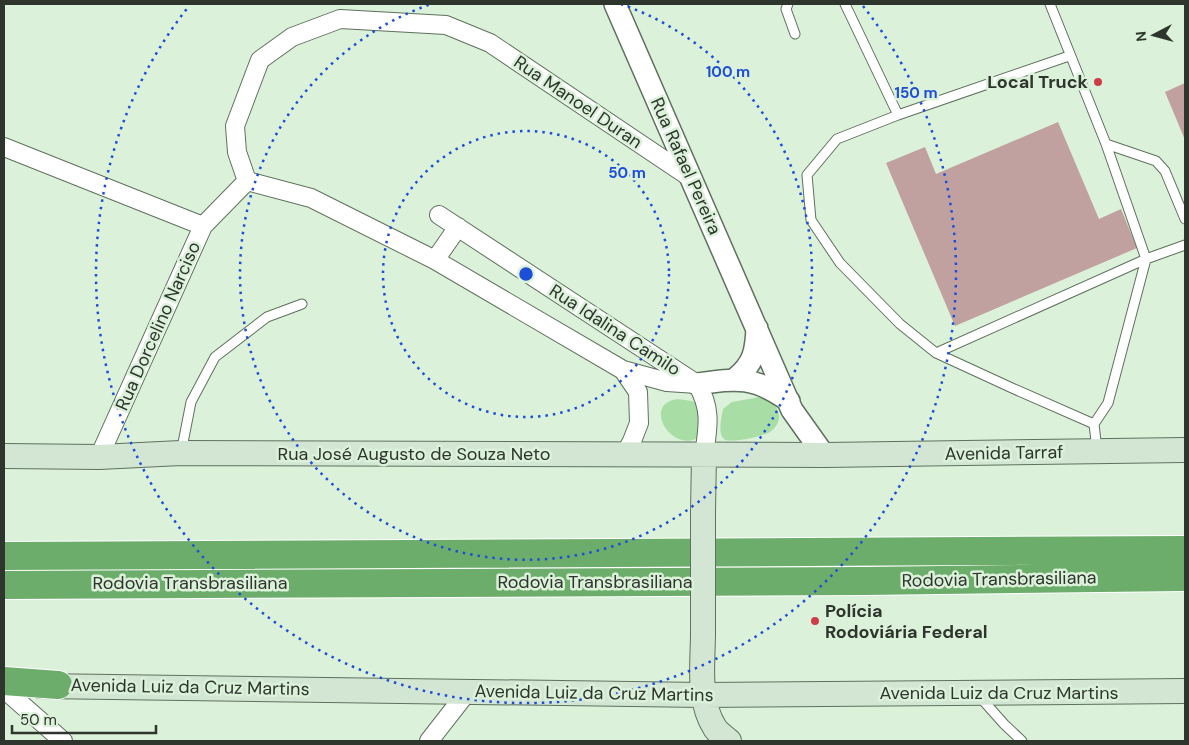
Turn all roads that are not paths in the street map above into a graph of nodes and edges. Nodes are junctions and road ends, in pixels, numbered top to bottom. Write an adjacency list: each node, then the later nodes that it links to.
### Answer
1 (615, 4): 10 (street, Rua Rafael Pereira)
2 (788, 4): 5 (lane)
3 (845, 4): 7 (lane)
4 (1050, 4): 6 (lane)
5 (795, 34)
6 (1069, 56): 7 (lane); 8 (lane)
7 (898, 115): 21 (lane)
8 (1106, 144): 12 (lane); 17 (lane)
9 (4, 147): 14 (street, Rua Dorcelino Narciso)
10 (691, 178): 11 (street, Rua Manoel Duran); 20 (street, Rua Rafael Pereira)
11 (247, 181): 14 (street); 18 (street, Rua Idalina Camilo)
12 (1184, 214)
13 (439, 215): 15 (street, Rua Idalina Camilo)
14 (203, 226): 34 (street, Rua Dorcelino Narciso)
15 (458, 227): 18 (street); 24 (street, Rua Idalina Camilo)
16 (1185, 245): 17 (lane)
17 (1146, 259): 21 (lane); 26 (lane)
18 (435, 260): 22 (street, Rua Idalina Camilo)
19 (302, 304): 29 (lane)
20 (756, 327): 23 (street, Rua Rafael Pereira); 25 (street, Rua Rafael Pereira)
21 (936, 353): 26 (lane)
22 (623, 370): 24 (street, Rua Idalina Camilo); 30 (street, Rua Idalina Camilo)
23 (735, 379): 24 (street, Rua Idalina Camilo); 25 (street, Rua Idalina Camilo)
24 (697, 384): 31 (street, Rua Idalina Camilo)
25 (789, 401): 32 (street, Rua Rafael Pereira)
26 (1094, 424): 28 (lane)
27 (1185, 450): 28 (main road, Avenida Tarraf)
28 (1097, 451): 32 (main road, Avenida Tarraf)
29 (181, 453): 30 (main road, Rua José Augusto de Souza Neto); 34 (main road, Rua José Augusto de Souza Neto)
30 (625, 454): 31 (main road, Rua José Augusto de Souza Neto)
31 (704, 455): 32 (main road, Rua José Augusto de Souza Neto); 45 (main road, bridge)
32 (824, 455)
33 (4, 456): 34 (main road, Rua José Augusto de Souza Neto)
34 (99, 457)
35 (1185, 550): 36 (highway, Rodovia Transbrasiliana)
36 (4, 556)
37 (1185, 577): 38 (highway, Rodovia Transbrasiliana)
38 (4, 585)
39 (4, 681): 40 (highway)
40 (58, 685): 41 (main road, Avenida Luiz da Cruz Martins); 42 (main road, Avenida Luiz da Cruz Martins)
41 (4, 688): 46 (street)
42 (468, 691): 45 (main road, Avenida Luiz da Cruz Martins); 47 (street)
43 (1185, 691): 44 (main road, Avenida Luiz da Cruz Martins)
44 (976, 693): 45 (main road, Avenida Luiz da Cruz Martins); 49 (lane)
45 (703, 694): 48 (main road)
46 (63, 741)
47 (429, 741)
48 (729, 741)
49 (1022, 741)

